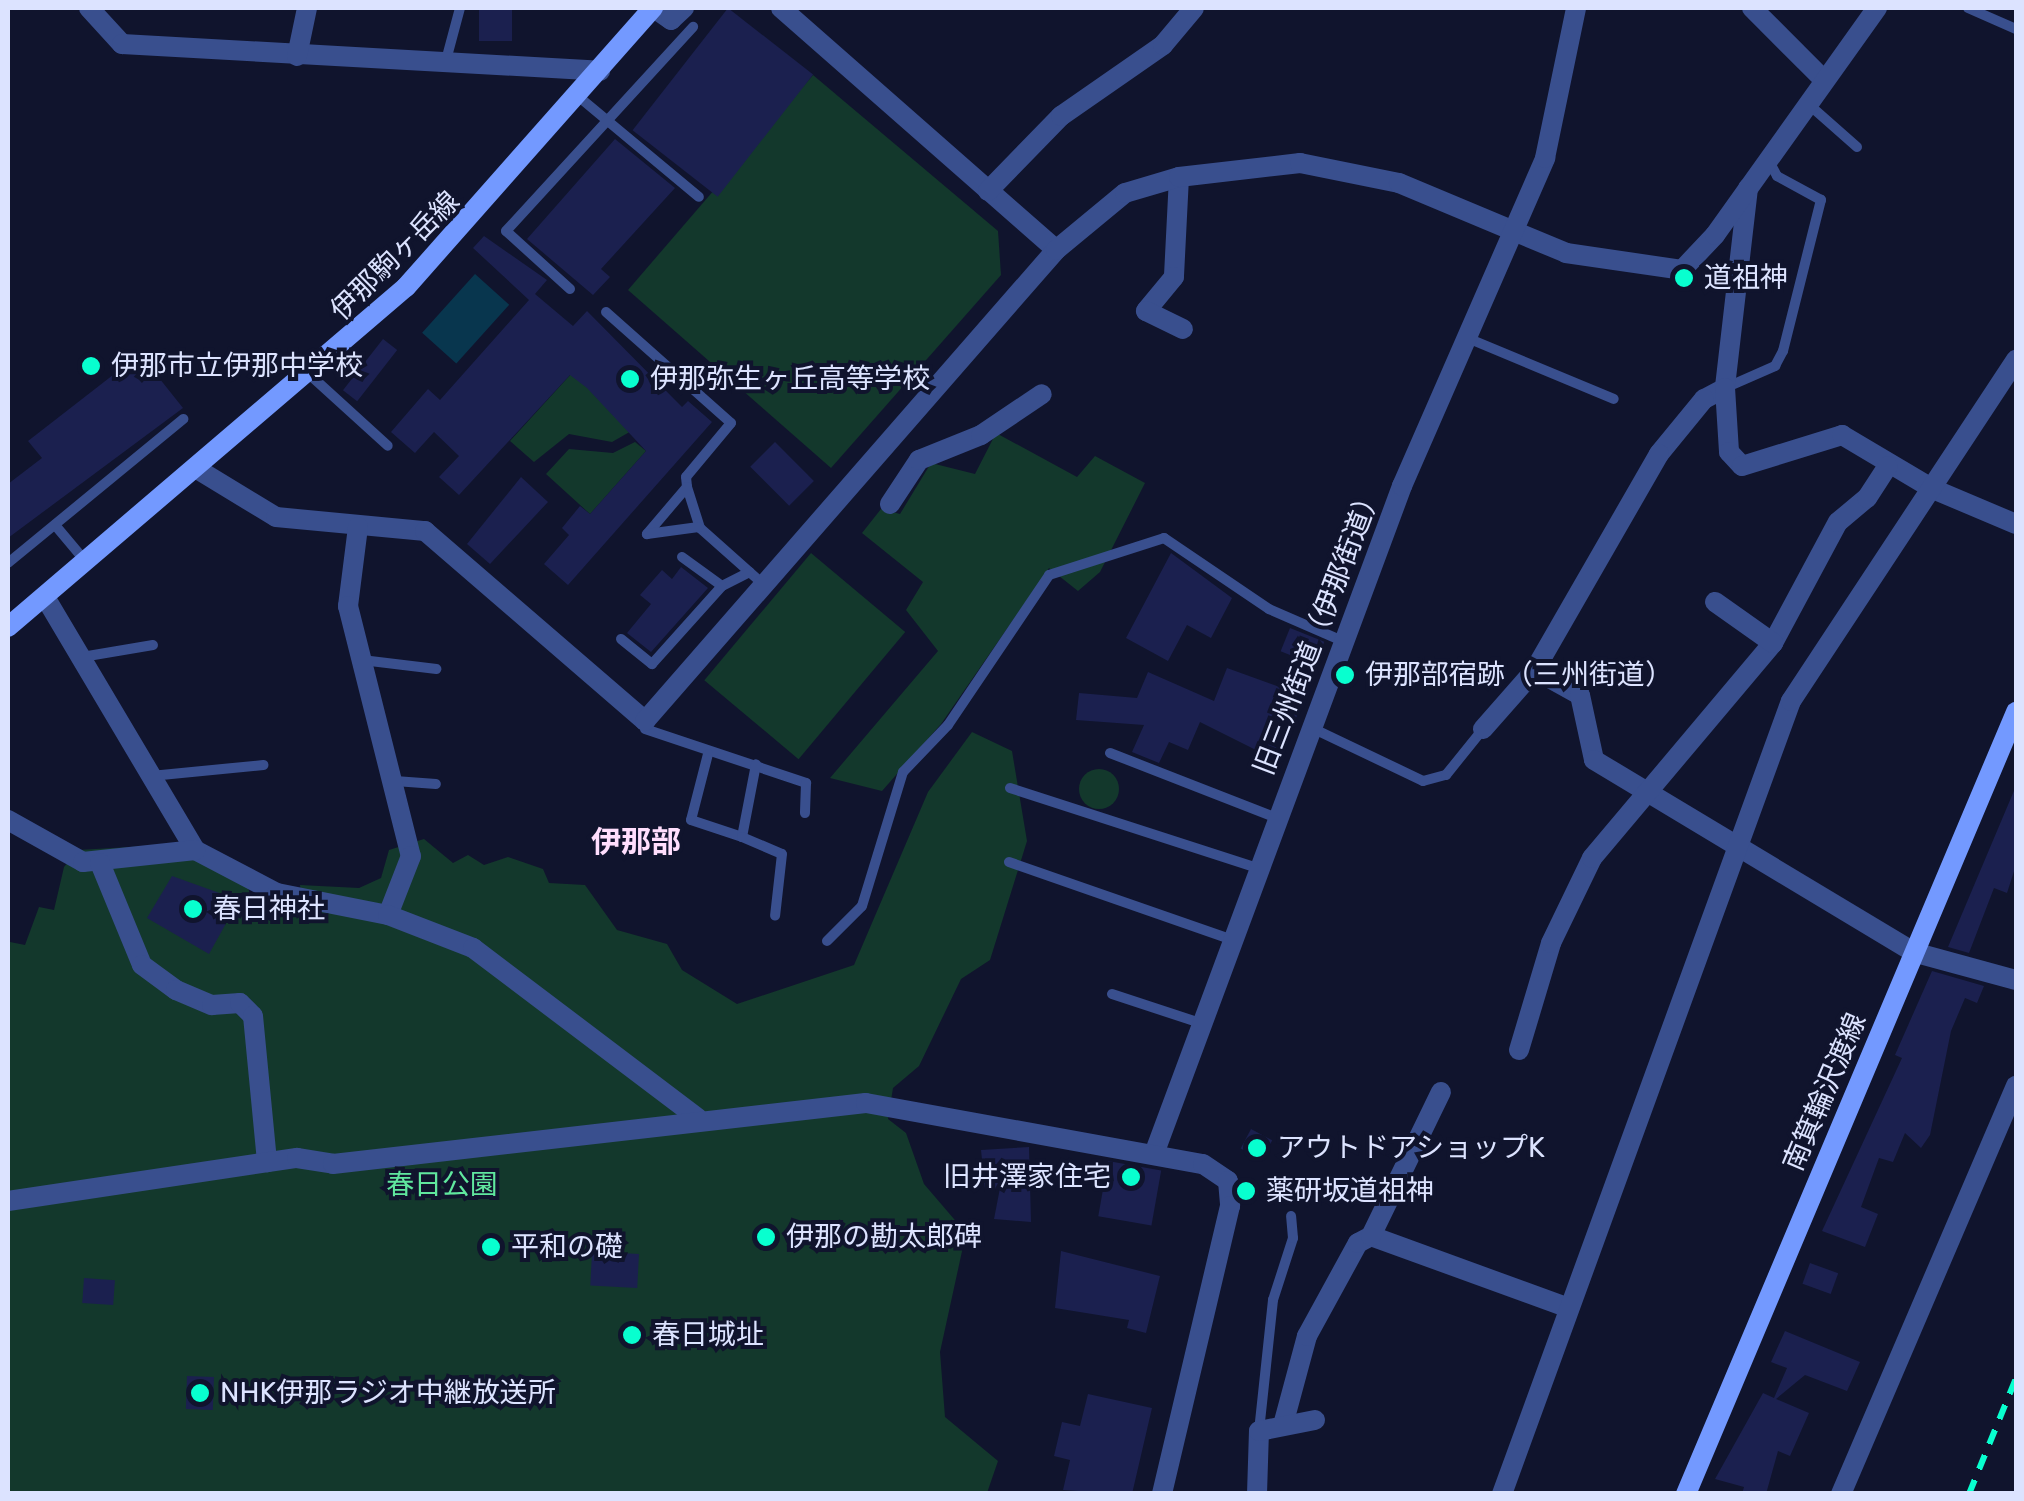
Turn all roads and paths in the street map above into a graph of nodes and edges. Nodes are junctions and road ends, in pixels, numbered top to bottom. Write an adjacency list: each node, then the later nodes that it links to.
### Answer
1 (89, 8): 15 (street)
2 (110, 8): 15 (street)
3 (307, 8): 16 (street)
4 (460, 8): 17 (lane)
5 (654, 8): 13 (street); 18 (main road, 伊那駒ヶ岳線)
6 (781, 8): 27 (street)
7 (1194, 8): 27 (street)
8 (1575, 8): 29 (street, 旧三州街道（伊那街道）)
9 (1752, 8): 19 (street)
10 (1877, 8): 19 (street)
11 (1968, 8): 12 (lane)
12 (1994, 12): 14 (lane)
13 (689, 17): 22 (lane)
14 (2016, 28)
15 (107, 32): 16 (street)
16 (297, 56): 17 (street)
17 (445, 66): 18 (street)
18 (600, 71): 20 (main road, 伊那駒ヶ岳線)
19 (1822, 78): 21 (street)
20 (579, 96): 22 (lane); 36 (main road, 伊那駒ヶ岳線)
21 (1805, 102): 23 (lane); 24 (street)
22 (608, 120): 28 (lane); 31 (lane)
23 (1857, 147)
24 (1767, 158): 26 (street); 37 (lane)
25 (1179, 177): 29 (street); 30 (street); 33 (street)
26 (1748, 186): 29 (street); 37 (street)
27 (988, 190): 30 (street)
28 (699, 197)
29 (1509, 230): 34 (street, 旧三州街道（伊那街道）)
30 (1056, 250): 54 (street)
31 (570, 289)
32 (606, 312): 44 (lane)
33 (1182, 330)
34 (1464, 337): 39 (lane); 60 (street, 旧三州街道（伊那街道）)
35 (2016, 360): 45 (street)
36 (310, 375): 41 (lane); 43 (main road, 伊那駒ヶ岳線)
37 (1725, 388): 42 (street); 66 (street)
38 (1042, 394): 46 (street)
39 (1614, 398)
40 (183, 419): 48 (lane)
41 (388, 446)
42 (1888, 466): 45 (street); 61 (street)
43 (197, 469): 49 (street); 53 (main road, 伊那駒ヶ岳線)
44 (687, 487): 50 (lane); 50 (lane)
45 (1933, 489): 47 (street); 84 (street)
46 (890, 504)
47 (2016, 524)
48 (55, 525): 52 (lane); 53 (lane)
49 (358, 526): 64 (street); 68 (street)
50 (700, 527): 54 (lane)
51 (682, 557): 55 (lane)
52 (8, 562)
53 (86, 562): 56 (main road, 伊那駒ヶ岳線)
54 (757, 578): 55 (lane); 68 (street)
55 (722, 586): 59 (lane)
56 (45, 597): 58 (main road, 伊那駒ヶ岳線); 63 (street)
57 (1715, 602): 61 (street)
58 (8, 627)
59 (621, 639)
60 (1345, 642): 69 (street, 旧三州街道（伊那街道）); 92 (lane)
61 (1773, 643): 79 (street)
62 (153, 646): 63 (lane)
63 (80, 657): 75 (street)
64 (362, 660): 65 (lane); 76 (street)
65 (436, 669)
66 (1535, 670): 70 (street); 79 (street)
67 (2016, 712): 93 (main road, 南箕輪沢渡線)
68 (645, 725): 72 (lane)
69 (1312, 728): 70 (lane); 81 (street, 旧三州街道（伊那街道）)
70 (1484, 729)
71 (1110, 753): 81 (lane)
72 (708, 754): 73 (lane); 83 (lane)
73 (756, 764): 80 (lane); 83 (lane)
74 (263, 766): 75 (lane)
75 (152, 776): 85 (street)
76 (395, 781): 77 (lane); 89 (street)
77 (436, 784)
78 (1010, 788): 88 (lane)
79 (1643, 789): 84 (street); 97 (street)
80 (805, 813)
81 (1277, 818): 88 (street, 旧三州街道（伊那街道）)
82 (8, 820): 87 (street)
83 (742, 837): 90 (lane)
84 (1737, 844): 93 (street); 106 (street)
85 (195, 850): 87 (street); 89 (street)
86 (1009, 862): 91 (lane)
87 (100, 864): 102 (street)
88 (1257, 868): 91 (street, 旧三州街道（伊那街道）)
89 (388, 915): 100 (street)
90 (775, 916)
91 (1230, 939): 96 (street, 旧三州街道（伊那街道）)
92 (827, 941)
93 (1913, 952): 94 (street); 113 (main road, 南箕輪沢渡線)
94 (2016, 980)
95 (1112, 994): 96 (lane)
96 (1200, 1023): 101 (street, 旧三州街道（伊那街道）)
97 (1519, 1050)
98 (2016, 1086): 114 (street)
99 (1442, 1092): 105 (street)
100 (698, 1118): 101 (street); 102 (street)
101 (1154, 1154): 110 (street)
102 (266, 1162): 103 (street)
103 (8, 1202)
104 (1292, 1216): 109 (lane)
105 (1371, 1236): 106 (street); 108 (street)
106 (1569, 1308): 112 (street)
107 (1315, 1420): 108 (street)
108 (1284, 1425): 109 (street)
109 (1260, 1431): 111 (street)
110 (1162, 1494)
111 (1257, 1494)
112 (1502, 1494)
113 (1686, 1494)
114 (1840, 1494)

